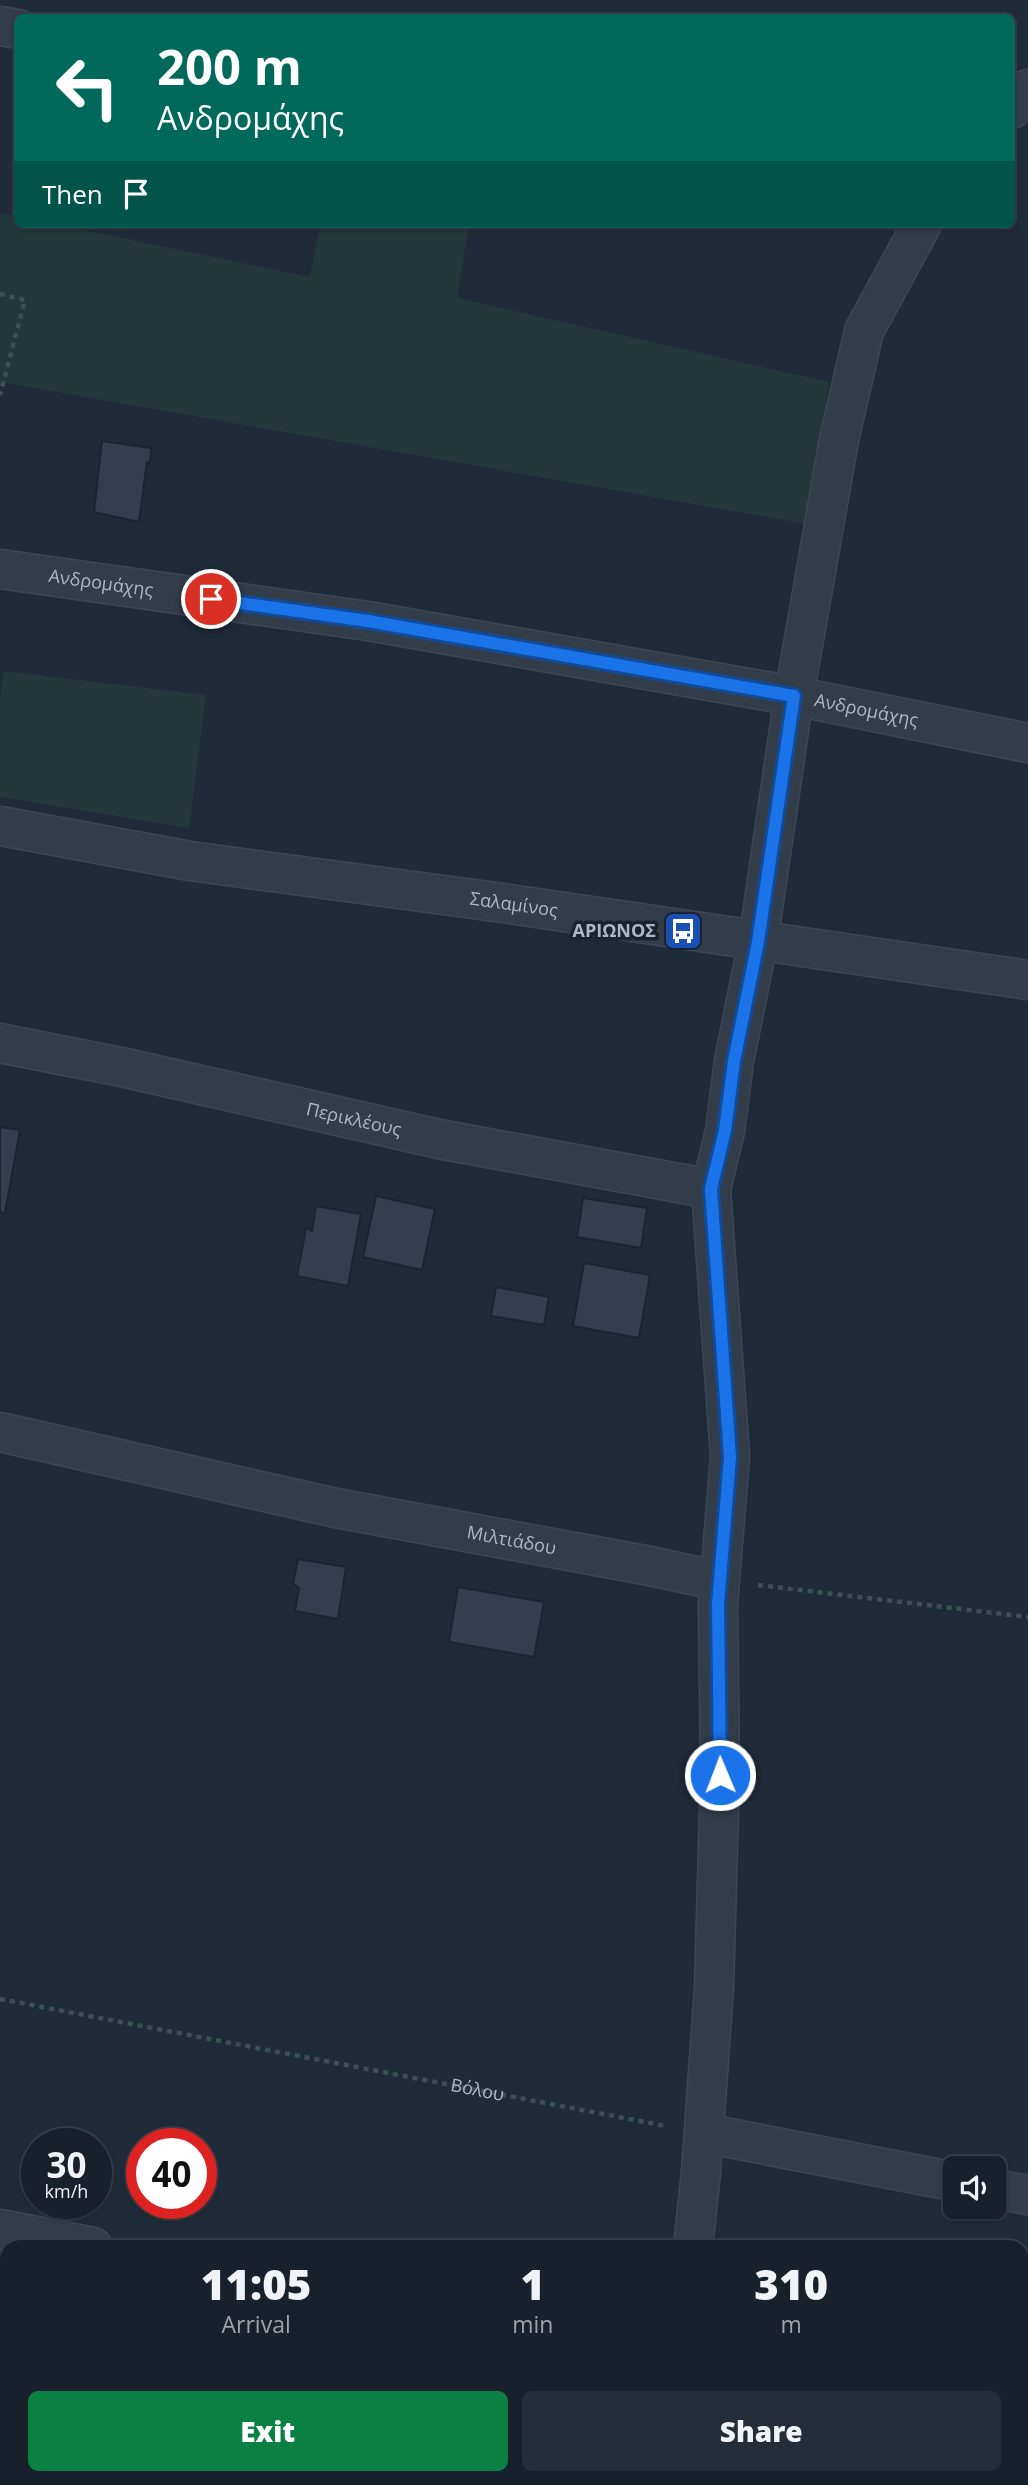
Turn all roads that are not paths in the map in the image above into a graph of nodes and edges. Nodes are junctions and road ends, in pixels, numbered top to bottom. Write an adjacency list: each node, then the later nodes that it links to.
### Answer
1 (1028, 89): 2 (street)
2 (1015, 105)
3 (920, 228): 5 (street)
4 (0, 569): 5 (street, Ανδρομάχης)
5 (794, 696): 6 (street, Ανδρομάχης); 8 (street)
6 (1028, 743)
7 (0, 826): 8 (street, Σαλαμίνος)
8 (758, 942): 9 (street, Σαλαμίνος); 11 (street)
9 (1028, 980)
10 (0, 1043): 11 (street, Περικλέους)
11 (711, 1189): 13 (street)
12 (0, 1432): 13 (street, Μιλτιάδου)
13 (719, 1581): 14 (street)
14 (704, 2133): 15 (street); 20 (street)
15 (943, 2179)
16 (1006, 2191): 17 (street)
17 (1028, 2195)
18 (0, 2230): 19 (street)
19 (55, 2240)
20 (694, 2240)

